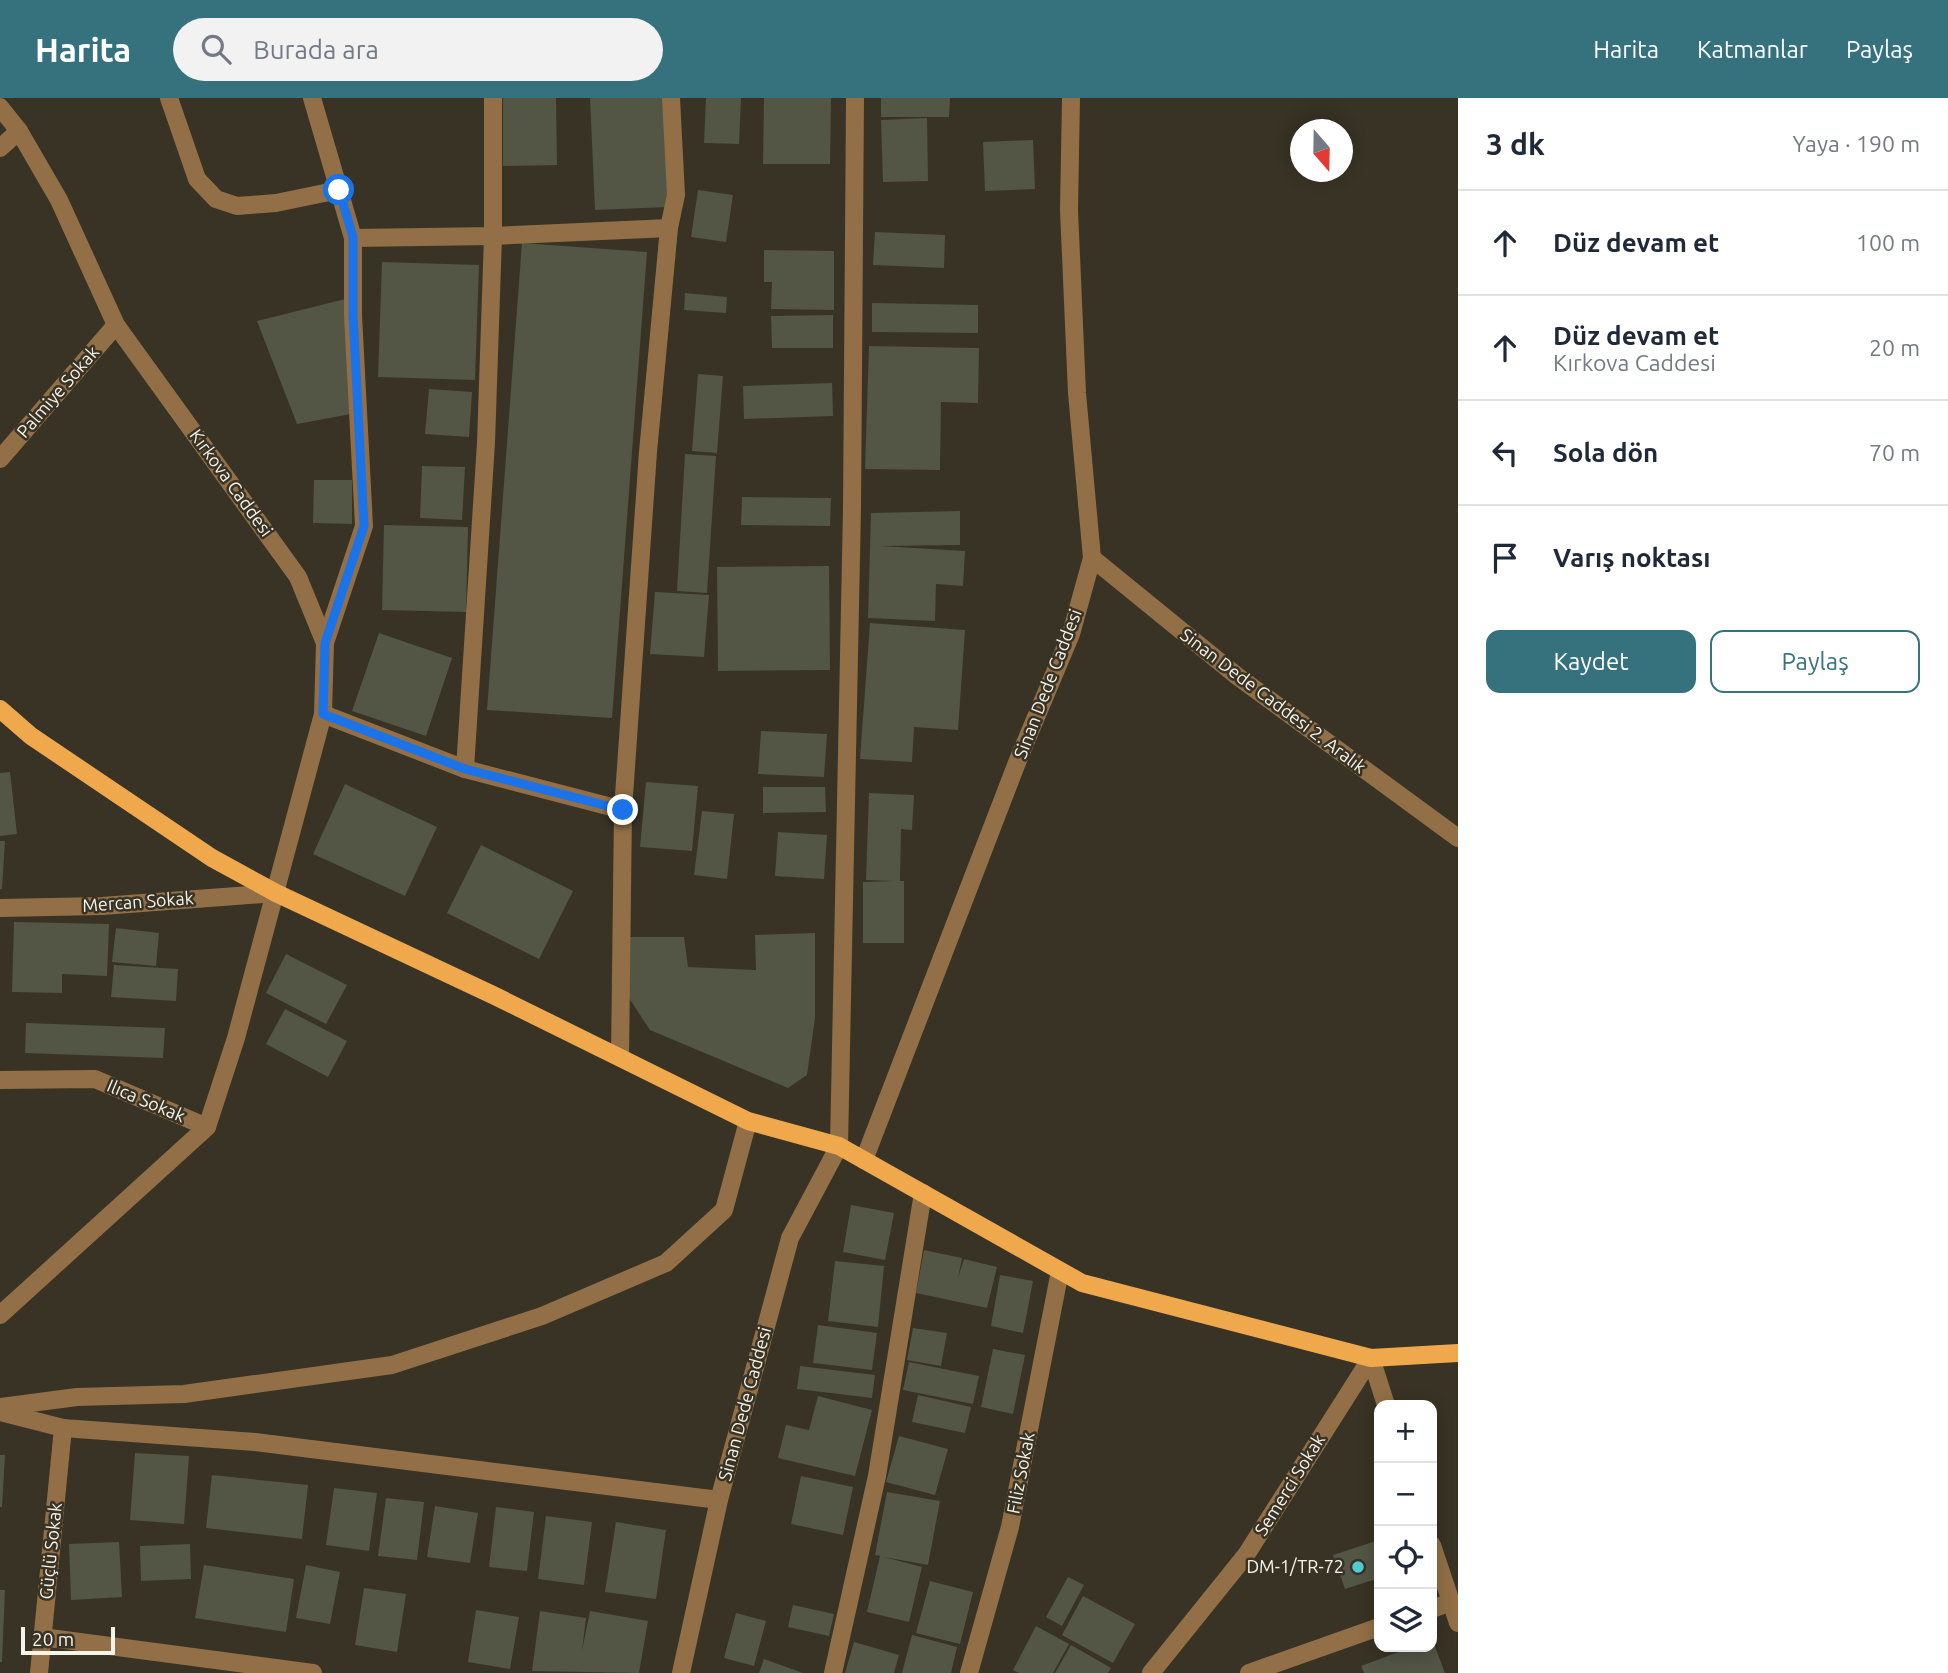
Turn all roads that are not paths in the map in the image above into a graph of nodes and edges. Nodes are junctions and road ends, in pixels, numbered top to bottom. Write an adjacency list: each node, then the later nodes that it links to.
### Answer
1 (169, 98): 10 (street)
2 (312, 98): 10 (street)
3 (493, 98): 12 (street)
4 (671, 98): 11 (street)
5 (855, 98): 29 (street)
6 (1070, 98): 16 (street, Sinan Dede Caddesi)
7 (0, 107): 8 (street, Kırkova Caddesi)
8 (19, 131): 9 (street); 14 (street, Kırkova Caddesi)
9 (0, 148)
10 (339, 190): 13 (street)
11 (669, 228): 12 (street); 21 (street)
12 (493, 236): 13 (street); 20 (street)
13 (353, 237): 17 (street)
14 (116, 325): 15 (street, Palmiye Sokak); 17 (street, Kırkova Caddesi)
15 (0, 460)
16 (1092, 558): 22 (street, Sinan Dede Caddesi 2. Aralık); 30 (street, Sinan Dede Caddesi)
17 (325, 643): 19 (street, Kırkova Caddesi)
18 (0, 709): 23 (main road)
19 (323, 714): 20 (street); 23 (street, Kırkova Caddesi)
20 (465, 769): 21 (street)
21 (623, 810): 25 (street)
22 (1458, 838)
23 (276, 893): 24 (street, Mercan Sokak); 25 (main road); 28 (street, Kırkova Caddesi)
24 (0, 908)
25 (620, 1058): 27 (main road)
26 (0, 1080): 28 (street, Ilıca Sokak)
27 (748, 1121): 29 (main road); 37 (street)
28 (207, 1127): 33 (street)
29 (839, 1146): 30 (main road); 39 (street, Sinan Dede Caddesi)
30 (864, 1160): 31 (main road)
31 (923, 1193): 32 (main road); 49 (street)
32 (1060, 1271): 35 (main road); 50 (street, Filiz Sokak)
33 (0, 1315)
34 (1458, 1353): 35 (main road)
35 (1371, 1358): 36 (street); 51 (street, Semerci Sokak)
36 (1384, 1400)
37 (0, 1410): 38 (street)
38 (63, 1428): 39 (street); 45 (street, Güçlü Sokak)
39 (719, 1500): 48 (street, Sinan Dede Caddesi)
40 (1437, 1560): 41 (street)
41 (1451, 1602): 42 (street); 43 (street)
42 (1437, 1607)
43 (1458, 1623)
44 (1374, 1629): 52 (street)
45 (43, 1637): 46 (street, Güçlü Sokak); 47 (street)
46 (39, 1673)
47 (313, 1673)
48 (681, 1673)
49 (834, 1673)
50 (969, 1673)
51 (1151, 1673)
52 (1249, 1673)

